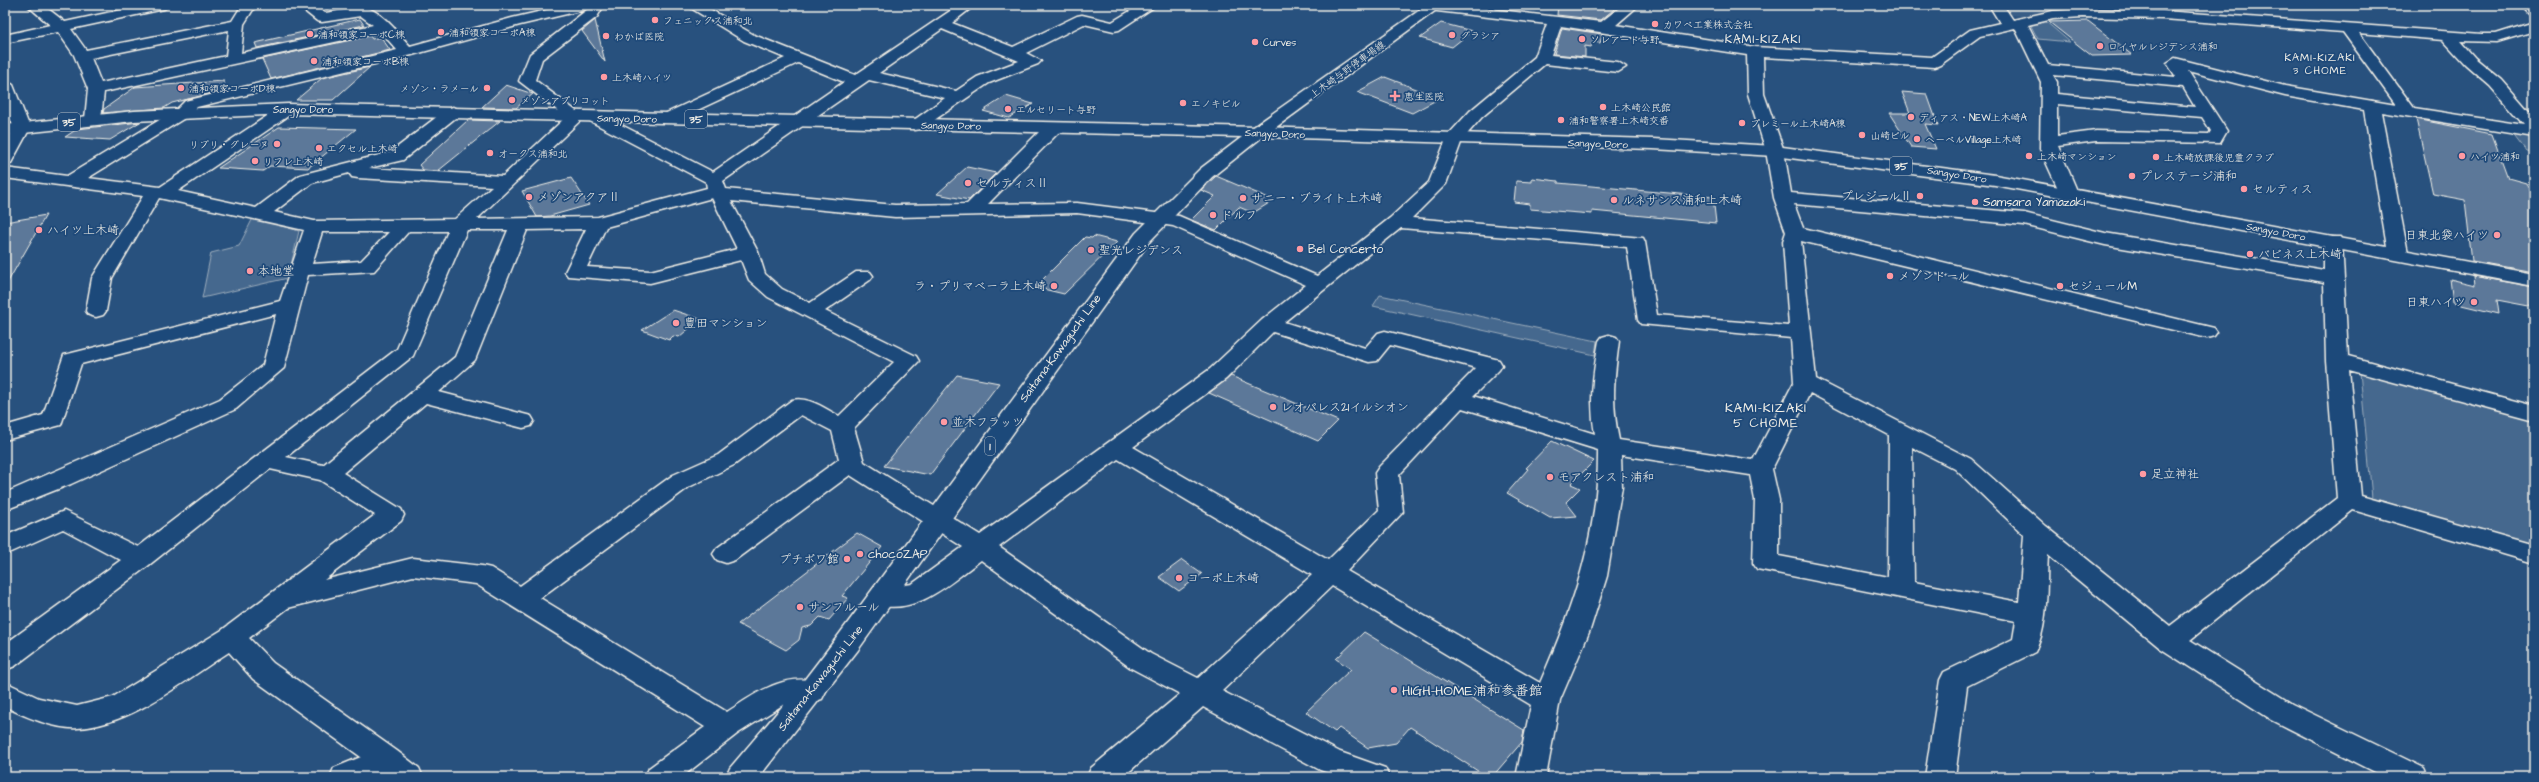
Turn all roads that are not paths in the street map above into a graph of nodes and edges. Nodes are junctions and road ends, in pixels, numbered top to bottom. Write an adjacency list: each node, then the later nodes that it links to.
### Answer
1 (34, 5): 24 (street)
2 (114, 5): 17 (street)
3 (164, 5): 17 (street)
4 (249, 5): 20 (street)
5 (304, 5): 22 (street)
6 (587, 5): 29 (street)
7 (597, 5): 50 (street)
8 (693, 5): 33 (street)
9 (968, 5): 19 (street)
10 (1150, 5): 31 (street)
11 (1632, 5): 25 (street)
12 (1996, 5): 21 (street)
13 (2528, 5): 16 (street)
14 (1430, 6): 18 (street); 59 (street, 上木崎与野停車場線)
15 (2159, 10): 21 (street); 26 (street)
16 (2534, 11)
17 (125, 14): 24 (street)
18 (1555, 21): 25 (street); 34 (street)
19 (940, 23): 31 (street); 38 (street)
20 (237, 24): 32 (street); 35 (street)
21 (2014, 24): 30 (street); 37 (street)
22 (384, 26): 29 (street); 35 (street)
23 (2534, 26): 27 (street)
24 (62, 27): 28 (street); 32 (street)
25 (1604, 27): 30 (street)
26 (2348, 29): 27 (street); 47 (street)
27 (2448, 36): 55 (street)
28 (5, 39)
29 (407, 52): 48 (street)
30 (1755, 52): 63 (street)
31 (1013, 53): 42 (street)
32 (82, 56): 41 (street)
33 (798, 58): 38 (street); 51 (street)
34 (1542, 59): 36 (street); 61 (street)
35 (233, 60): 41 (street)
36 (1618, 67)
37 (2043, 69): 39 (street); 43 (street)
38 (862, 78): 42 (street); 53 (street)
39 (2187, 83): 44 (street); 49 (street)
40 (5, 85): 56 (street)
41 (96, 89): 52 (street)
42 (958, 96): 54 (street)
43 (2049, 98): 49 (street); 62 (street)
44 (2372, 106): 47 (street); 85 (street)
45 (288, 109): 46 (street, Sangyo Doro / 35); 48 (street, Sangyo Doro / 35); 70 (street)
46 (453, 112): 50 (street, Sangyo Doro / 35); 65 (street)
47 (2409, 112): 60 (street)
48 (182, 113): 52 (street, Sangyo Doro / 35); 67 (street)
49 (2207, 113): 62 (street)
50 (585, 117): 51 (street, Sangyo Doro / 35); 68 (street); 69 (street)
51 (668, 118): 53 (street, Sangyo Doro / 35)
52 (93, 119): 56 (street, Sangyo Doro / 35)
53 (798, 121): 54 (street, Sangyo Doro / 35); 69 (street)
54 (915, 124): 57 (street, Sangyo Doro / 35)
55 (2534, 126)
56 (22, 128): 58 (street, Sangyo Doro / 35); 64 (street)
57 (1053, 128): 59 (street, Sangyo Doro / 35); 73 (street)
58 (5, 130)
59 (1258, 132): 61 (street, Sangyo Doro / 35); 75 (street, Saitama-Kawaguchi Line / 1)
60 (2534, 132)
61 (1454, 138): 63 (street, Sangyo Doro / 35); 76 (street)
62 (2050, 142): 71 (street)
63 (1775, 151): 71 (street, Sangyo Doro / 35); 72 (street)
64 (5, 159)
65 (335, 172): 68 (street); 74 (street)
66 (5, 173): 67 (street)
67 (71, 181): 70 (street)
68 (506, 181): 79 (street)
69 (716, 188): 73 (street); 77 (street); 84 (street)
70 (159, 193): 74 (street); 92 (street)
71 (2070, 193): 83 (street, Sangyo Doro / 35)
72 (1783, 198): 82 (street); 88 (street)
73 (974, 208): 75 (street)
74 (259, 215): 81 (street)
75 (1160, 218): 90 (street); 115 (street, Saitama-Kawaguchi Line / 1)
76 (1397, 222): 90 (street); 96 (street)
77 (598, 223): 78 (street); 84 (street)
78 (520, 224): 79 (street); 100 (street)
79 (460, 225): 80 (street); 109 (street)
80 (404, 226): 81 (street); 86 (street)
81 (314, 227): 86 (street)
82 (1795, 232): 95 (street); 96 (street)
83 (2333, 241): 85 (street, Sangyo Doro / 35); 88 (street)
84 (748, 252): 93 (street)
85 (2398, 253): 89 (street, Sangyo Doro / 35)
86 (300, 270): 91 (street)
87 (863, 276): 93 (street)
88 (2335, 278): 98 (street)
89 (2534, 280)
90 (1318, 283): 94 (street)
91 (289, 305): 106 (street); 114 (street)
92 (96, 311)
93 (811, 311): 104 (street)
94 (1269, 324): 101 (street); 108 (street)
95 (2207, 332)
96 (1800, 333): 99 (street)
97 (1609, 341): 107 (street)
98 (2337, 360): 102 (street); 113 (street)
99 (1805, 382): 105 (street); 111 (street)
100 (422, 395): 103 (street); 112 (street)
101 (1458, 399): 107 (street); 122 (street)
102 (2534, 413)
103 (524, 421)
104 (842, 427): 110 (street); 125 (street)
105 (1900, 430): 116 (street); 123 (street)
106 (5, 433)
107 (1609, 446): 111 (street); 134 (street)
108 (1117, 448): 118 (street); 122 (street)
109 (267, 461): 112 (street); 121 (street)
110 (852, 462): 115 (street); 119 (street)
111 (1760, 469): 123 (street)
112 (327, 474): 126 (street)
113 (2349, 501): 120 (street); 129 (street)
114 (5, 502)
115 (937, 520): 118 (street); 124 (street, Saitama-Kawaguchi Line / 1)
116 (2037, 532): 127 (street); 129 (street)
117 (5, 546): 121 (street)
118 (981, 548): 124 (street); 133 (street)
119 (726, 554)
120 (2534, 554)
121 (140, 559): 130 (street)
122 (1330, 575): 133 (street); 134 (street)
123 (1901, 588): 127 (street)
124 (882, 597): 131 (street, Saitama-Kawaguchi Line / 1)
125 (522, 598): 126 (street); 135 (street)
126 (282, 600): 128 (street)
127 (2031, 614): 143 (street)
128 (232, 638): 132 (street); 136 (street)
129 (2170, 641): 144 (street)
130 (5, 659)
131 (812, 691): 135 (street); 139 (street, Saitama-Kawaguchi Line / 1)
132 (5, 693)
133 (1202, 693): 140 (street); 141 (street)
134 (1546, 700): 142 (street)
135 (727, 726): 138 (street)
136 (397, 768): 137 (street)
137 (345, 777)
138 (660, 777)
139 (741, 777)
140 (1102, 777)
141 (1374, 777)
142 (1531, 777)
143 (1940, 777)
144 (2414, 777)

